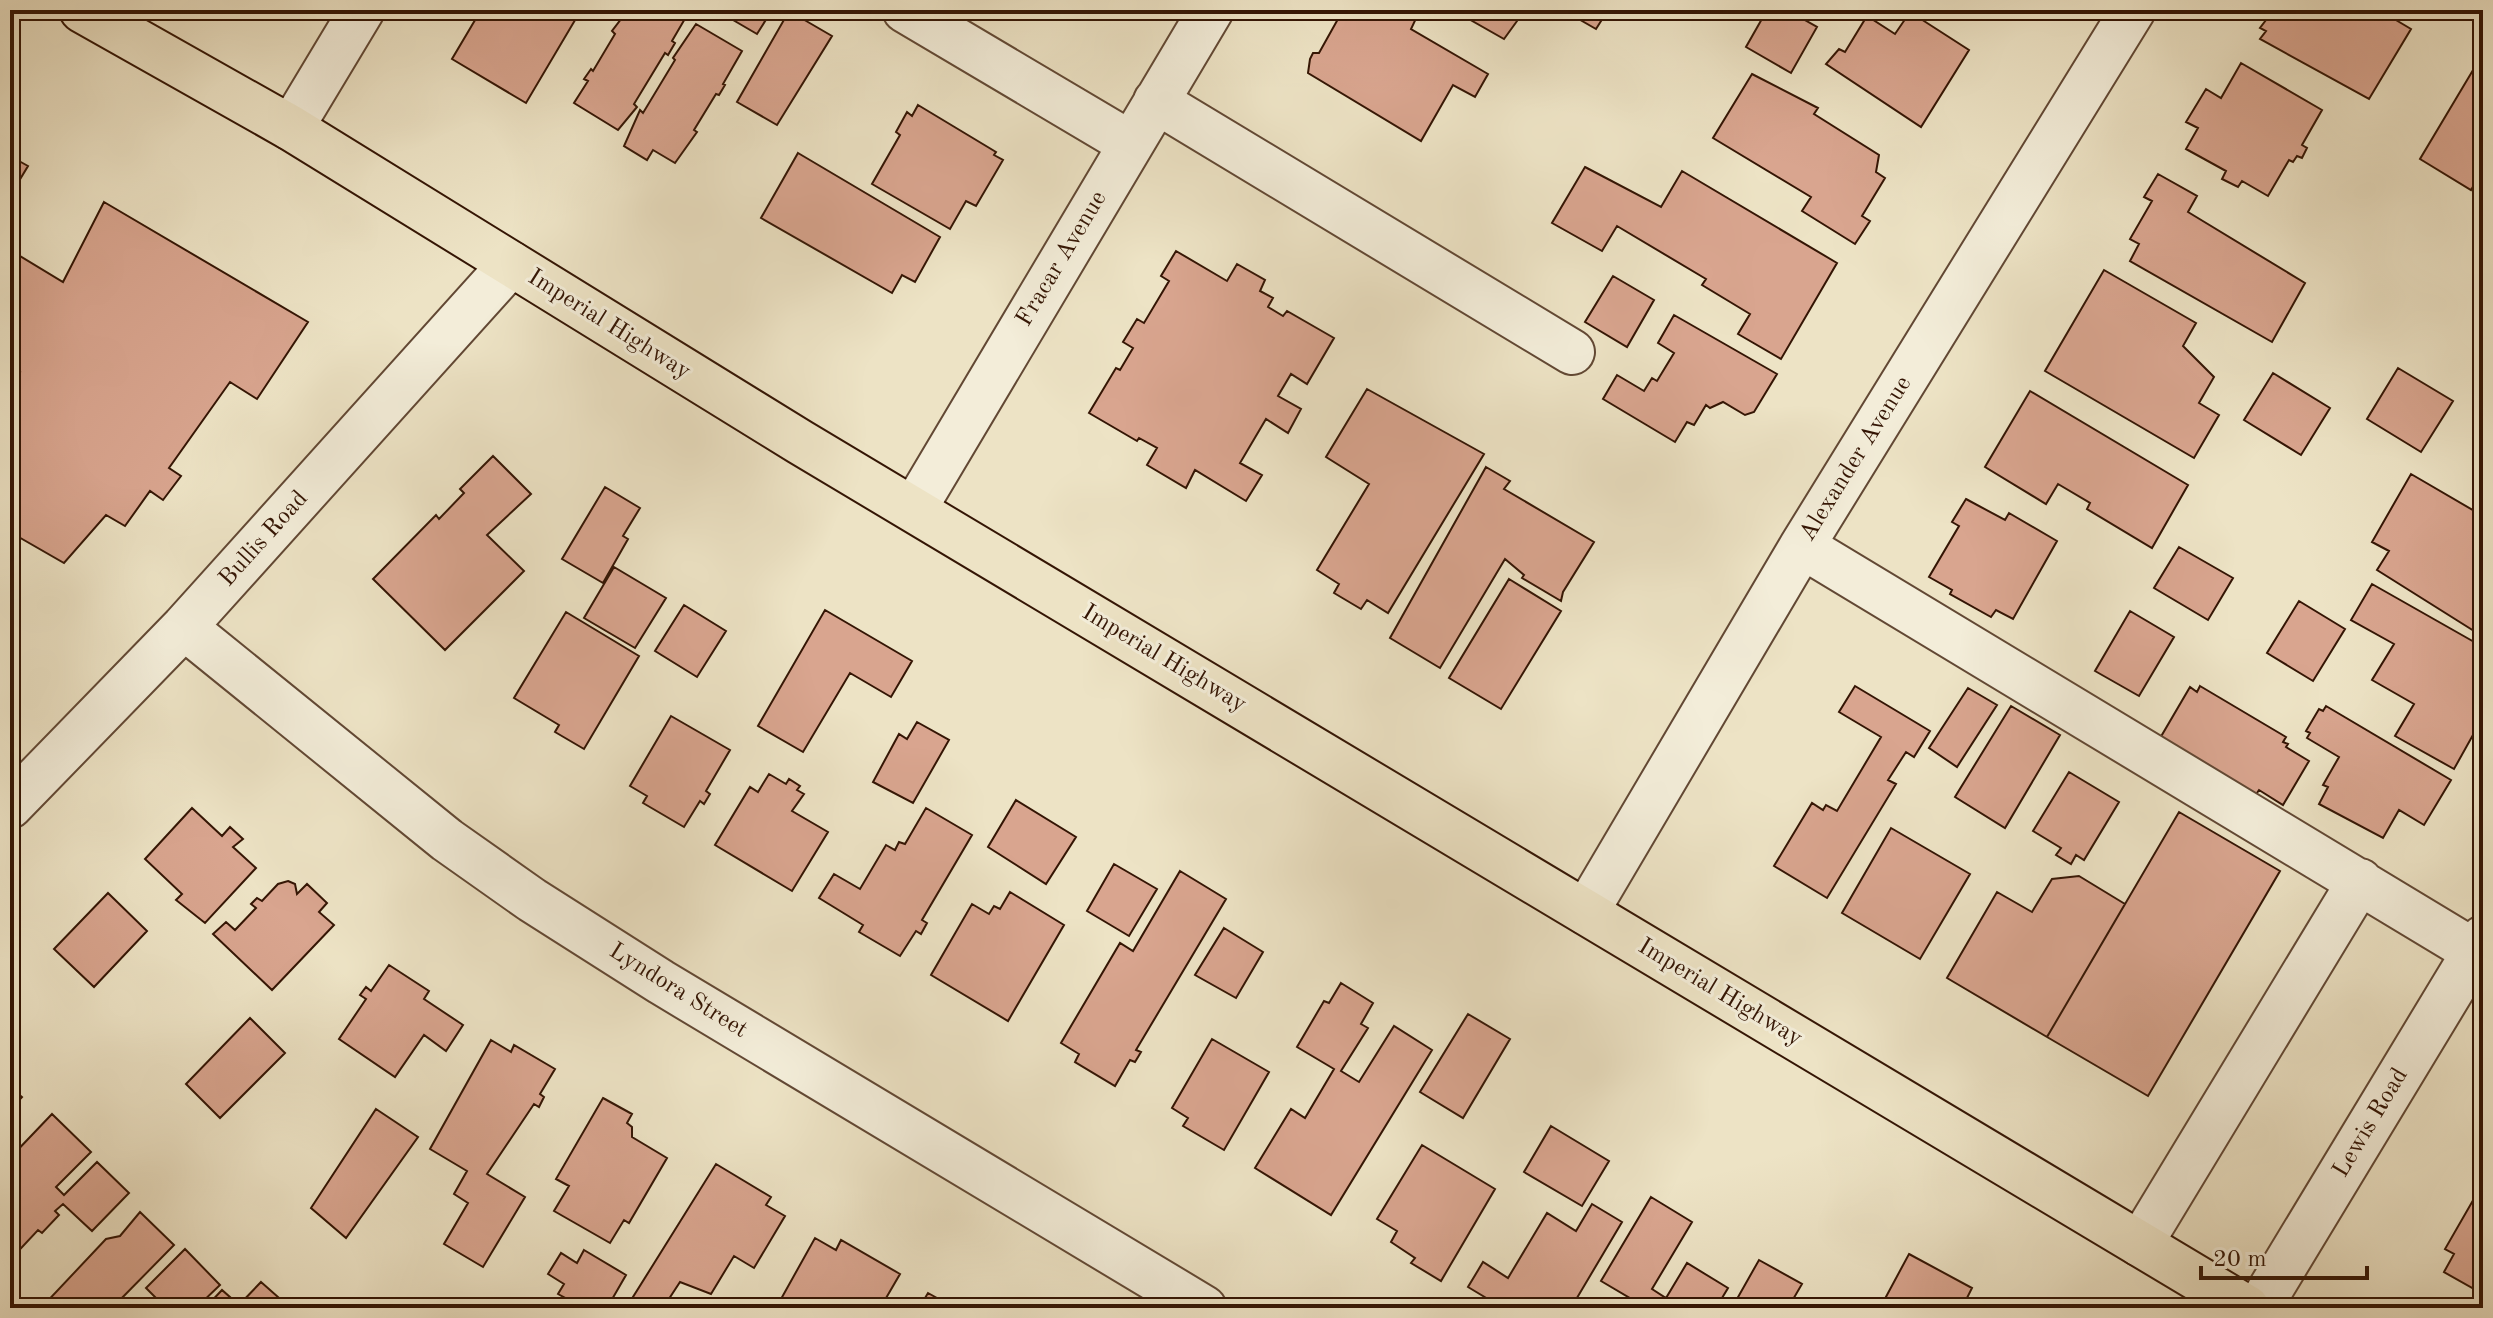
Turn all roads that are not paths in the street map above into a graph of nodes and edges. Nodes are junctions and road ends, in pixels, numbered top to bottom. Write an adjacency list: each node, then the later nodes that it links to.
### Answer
1 (82, 10): 7 (main road, Imperial Highway)
2 (362, 10): 7 (street)
3 (905, 10): 8 (street)
4 (1211, 10): 6 (street, Fracar Avenue)
5 (2133, 10): 12 (street, Alexander Avenue)
6 (1156, 101): 8 (street, Fracar Avenue); 10 (street)
7 (291, 128): 9 (main road, Imperial Highway)
8 (1131, 144): 11 (street, Fracar Avenue)
9 (511, 264): 11 (main road, Imperial Highway); 13 (street, Bullis Road)
10 (1572, 352)
11 (914, 509): 16 (main road, Imperial Highway)
12 (1802, 546): 15 (street); 16 (street, Alexander Avenue)
13 (184, 627): 14 (street, Bullis Road); 19 (street, Lyndora Street)
14 (10, 806)
15 (2360, 881): 17 (street); 18 (street)
16 (1586, 912): 18 (main road, Imperial Highway)
17 (2479, 945): 21 (street, Lewis Road)
18 (2140, 1244): 20 (main road, Imperial Highway)
19 (1204, 1308)
20 (2247, 1308)
21 (2259, 1308)

